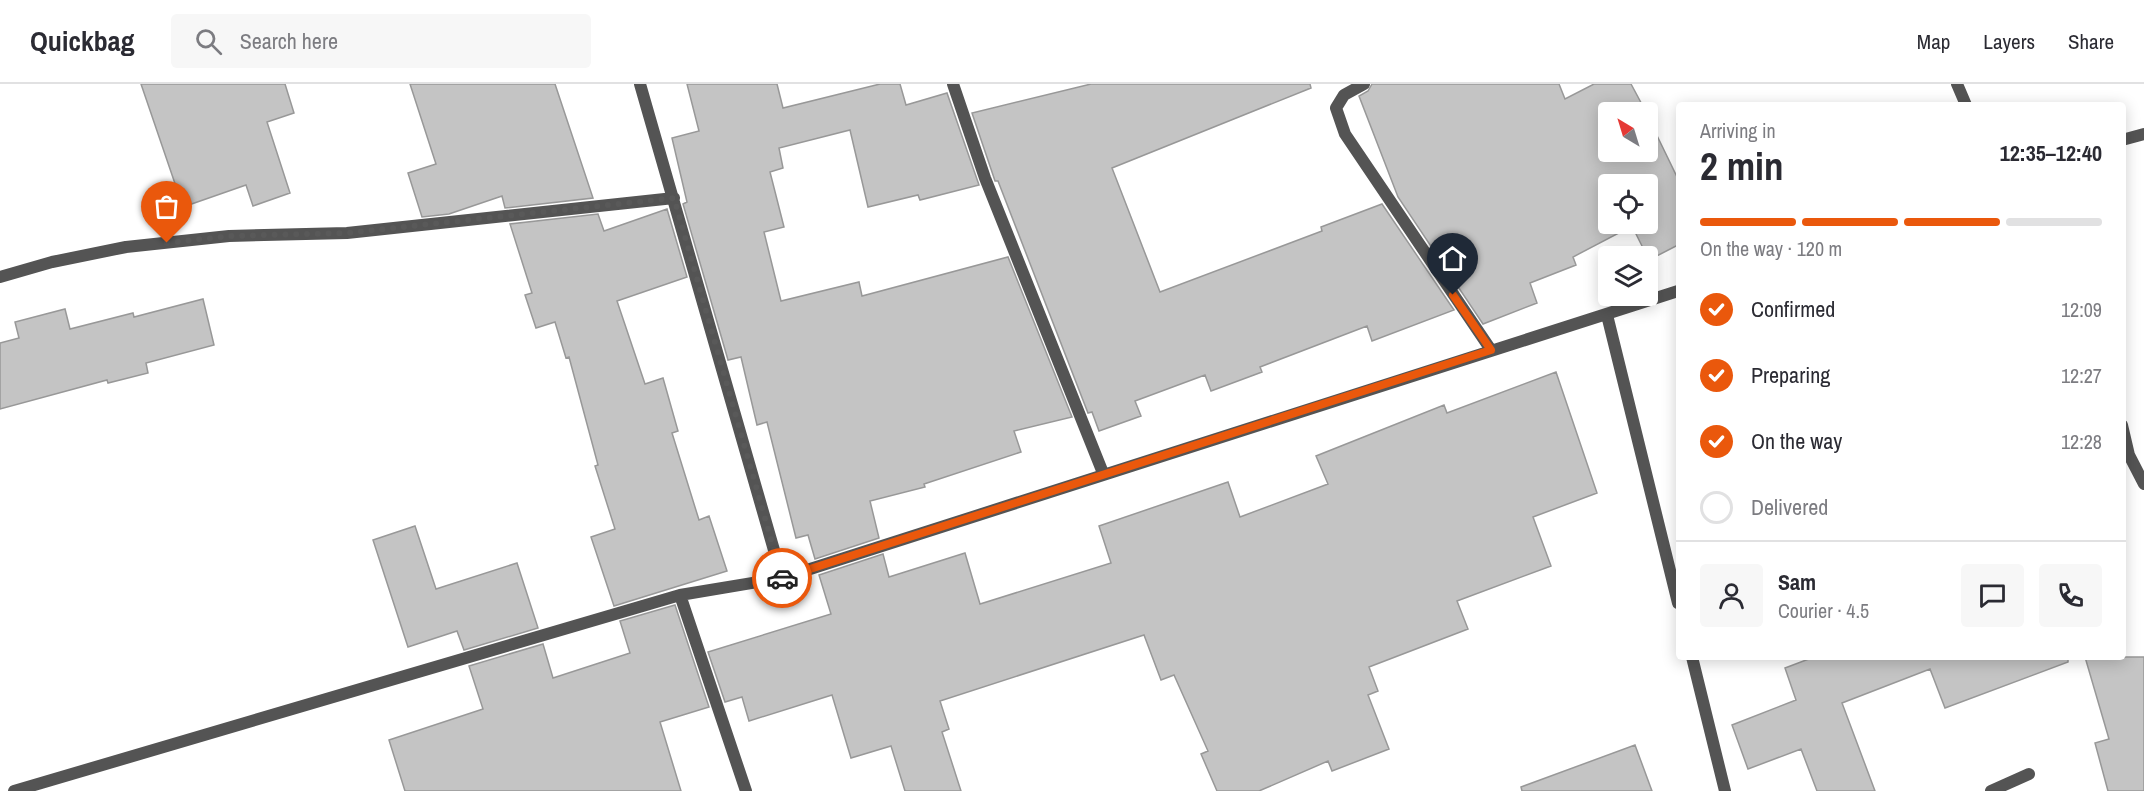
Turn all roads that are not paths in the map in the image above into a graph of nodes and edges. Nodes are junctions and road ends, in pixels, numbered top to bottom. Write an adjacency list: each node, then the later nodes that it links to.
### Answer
1 (640, 84): 8 (street)
2 (953, 84): 14 (street)
3 (1364, 84): 12 (street)
4 (1957, 84): 5 (street)
5 (1965, 102)
6 (2144, 134): 7 (street)
7 (2126, 139)
8 (674, 198): 9 (street); 16 (street)
9 (0, 277)
10 (1676, 292): 11 (street)
11 (1607, 315): 12 (street); 18 (street)
12 (1491, 350): 14 (street)
13 (2126, 442): 15 (street)
14 (1103, 473): 16 (street)
15 (2144, 484)
16 (782, 578): 17 (street)
17 (680, 595): 21 (street); 22 (street)
18 (1676, 595)
19 (1693, 660): 23 (street)
20 (2029, 774): 24 (street)
21 (14, 791)
22 (747, 791)
23 (1725, 791)
24 (1991, 791)

